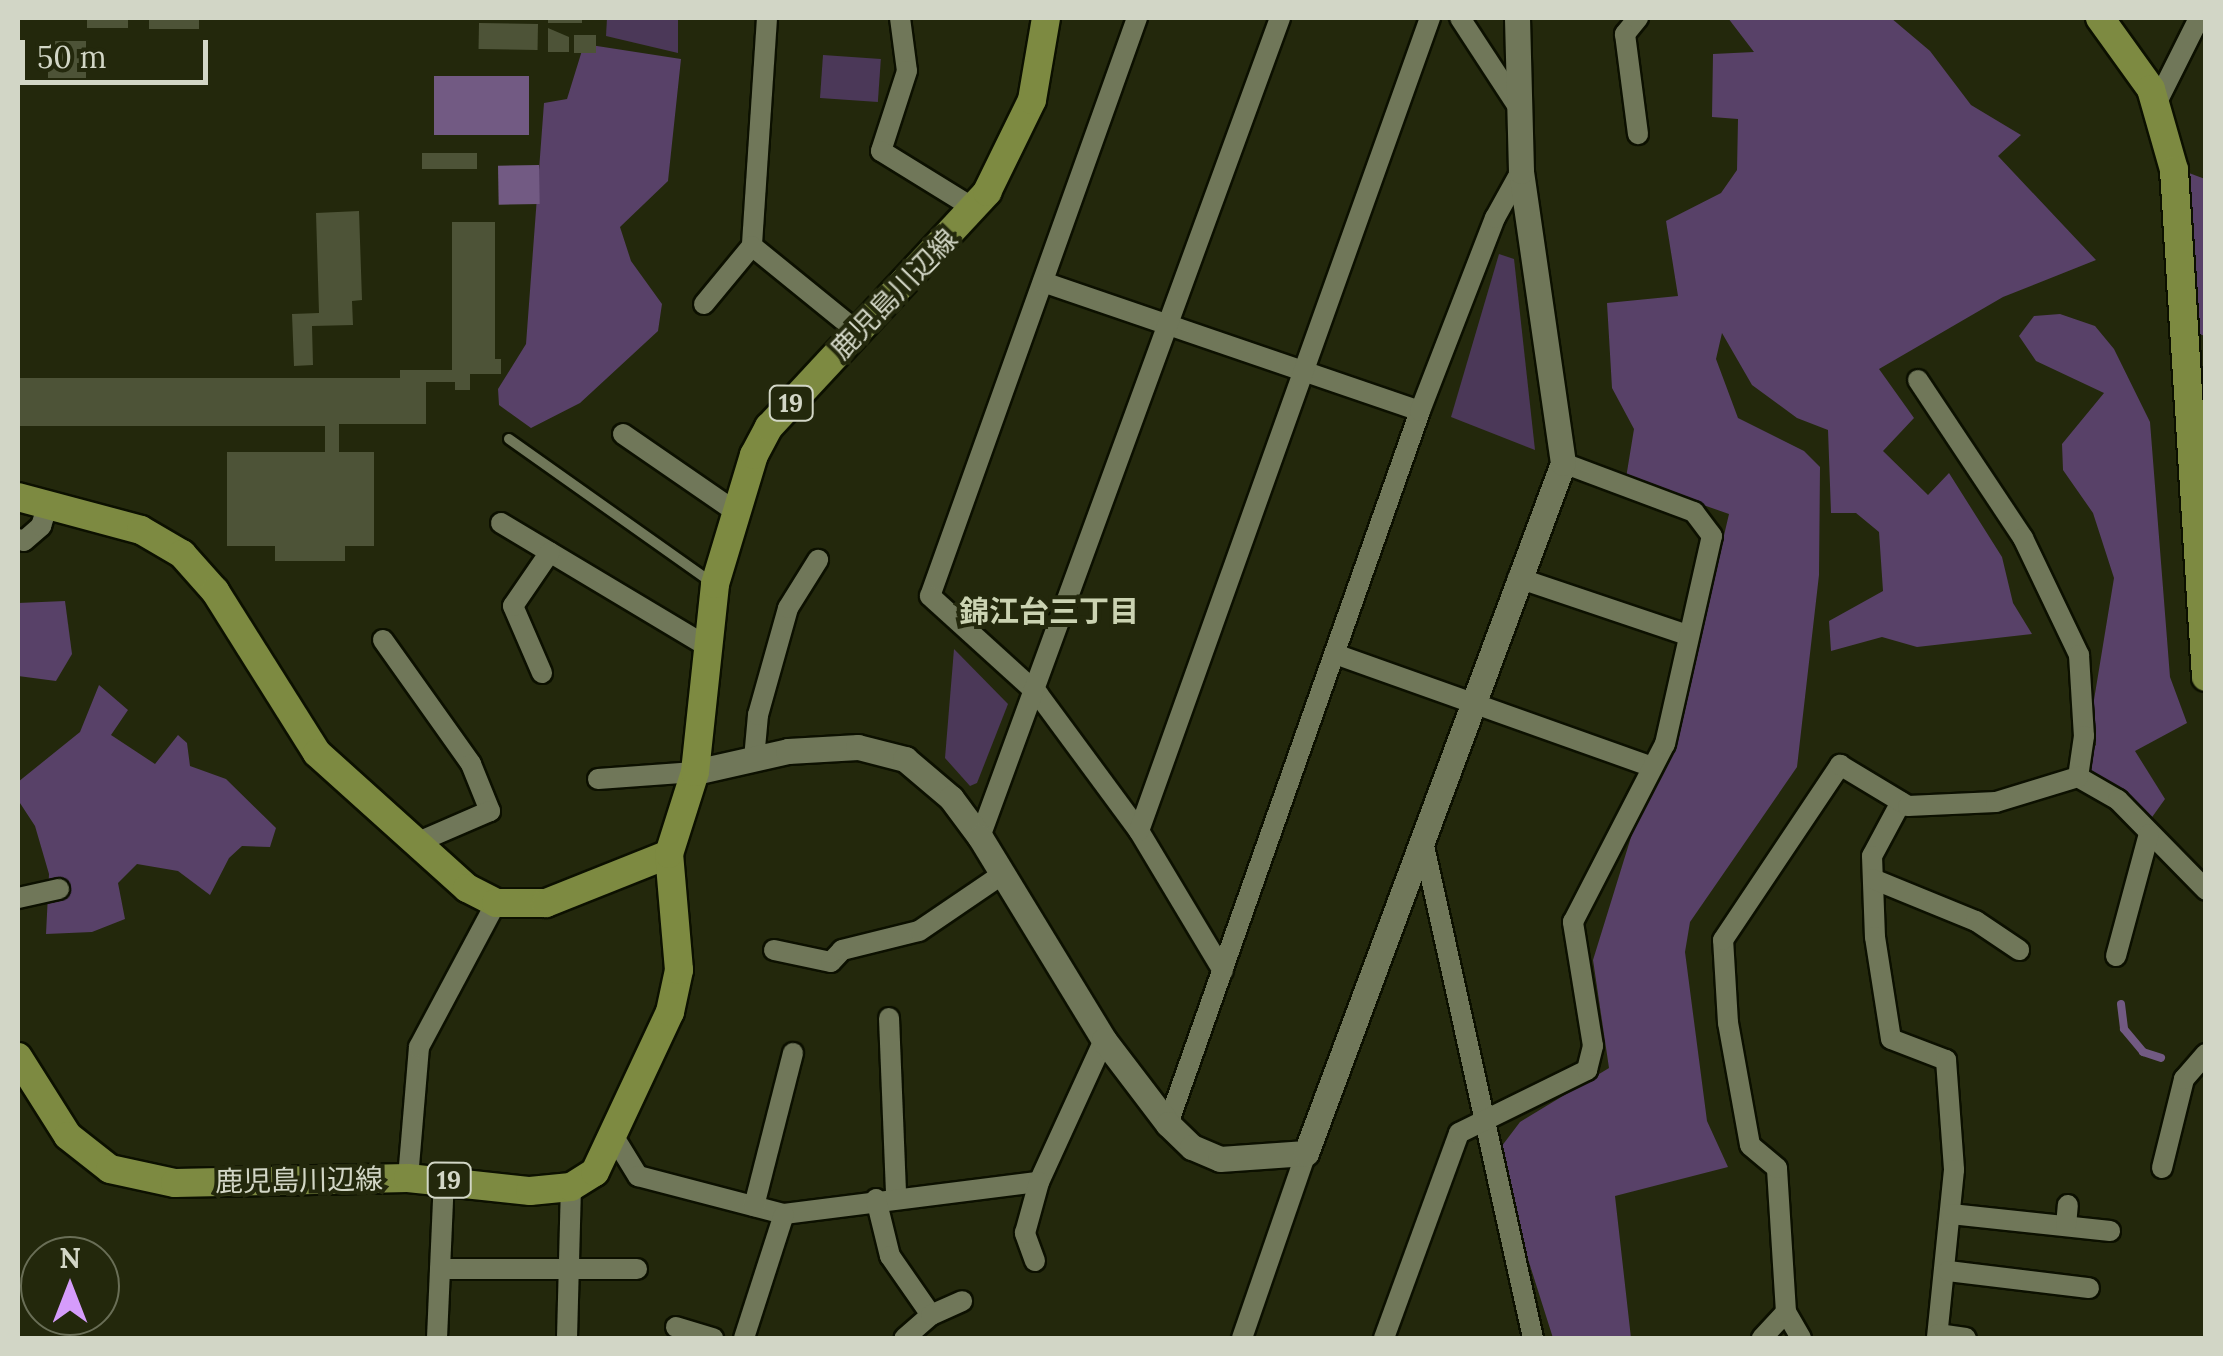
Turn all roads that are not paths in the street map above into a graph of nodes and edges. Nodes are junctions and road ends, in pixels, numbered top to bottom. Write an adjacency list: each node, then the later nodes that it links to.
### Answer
1 (767, 18): 17 (street)
2 (900, 18): 16 (street)
3 (1046, 18): 16 (main road, 鹿児島川辺線 / 19)
4 (1137, 18): 18 (street)
5 (1280, 18): 20 (street)
6 (1430, 18): 22 (street)
7 (1460, 18): 13 (street)
8 (1516, 18): 13 (street)
9 (1638, 18): 14 (street)
10 (2100, 18): 12 (main road)
11 (2198, 18): 12 (street)
12 (2157, 102): 42 (main road)
13 (1520, 109): 15 (street)
14 (1638, 134)
15 (1521, 171): 24 (street); 27 (street)
16 (975, 208): 21 (main road, 鹿児島川辺線 / 19)
17 (752, 246): 19 (street); 21 (street)
18 (1043, 282): 20 (street); 43 (street)
19 (704, 304)
20 (1170, 323): 22 (street); 43 (street)
21 (858, 332): 30 (main road, 鹿児島川辺線 / 19)
22 (1301, 370): 24 (street); 51 (street)
23 (1918, 380): 48 (street)
24 (1420, 411): 40 (street)
25 (624, 434): 30 (street)
26 (509, 439): 36 (lane)
27 (1563, 462): 35 (street); 37 (street)
28 (18, 497): 29 (main road)
29 (47, 507): 32 (street); 54 (main road)
30 (733, 510): 36 (main road, 鹿児島川辺線 / 19)
31 (501, 524): 33 (street)
32 (18, 539)
33 (550, 552): 39 (street); 41 (street)
34 (818, 560): 45 (street)
35 (1518, 578): 37 (street); 44 (street)
36 (715, 584): 39 (main road, 鹿児島川辺線 / 19)
37 (1687, 635): 46 (street)
38 (384, 640): 54 (street)
39 (708, 647): 47 (main road, 鹿児島川辺線 / 19)
40 (1335, 654): 44 (street); 66 (street)
41 (542, 674)
42 (2206, 677)
43 (1038, 694): 51 (street); 53 (street)
44 (1472, 699): 46 (street); 55 (street)
45 (754, 759): 47 (street); 53 (street)
46 (1650, 766): 72 (street)
47 (696, 772): 49 (street); 56 (main road, 鹿児島川辺線 / 19)
48 (2078, 778): 50 (street); 52 (street)
49 (598, 779)
50 (1902, 802): 58 (street); 93 (street)
51 (1138, 831): 66 (street)
52 (2149, 834): 60 (street); 65 (street)
53 (980, 837): 57 (street)
54 (416, 843): 62 (main road)
55 (1424, 846): 72 (street); 75 (street)
56 (669, 854): 62 (main road); 74 (main road, 鹿児島川辺線 / 19)
57 (1002, 874): 63 (street); 68 (street)
58 (1873, 880): 64 (street); 84 (street)
59 (59, 889): 61 (street)
60 (2206, 890)
61 (18, 898)
62 (496, 904): 77 (street)
63 (774, 950)
64 (2019, 950)
65 (2116, 956)
66 (1223, 971): 73 (street)
67 (889, 1018): 81 (street)
68 (1104, 1040): 73 (street); 79 (street)
69 (793, 1052): 82 (street)
70 (2206, 1054): 76 (street)
71 (18, 1057): 77 (main road, 鹿児島川辺線 / 19)
72 (1486, 1118): 97 (street); 104 (street)
73 (1168, 1124): 75 (street)
74 (614, 1137): 80 (main road, 鹿児島川辺線 / 19); 82 (street)
75 (1306, 1153): 103 (street)
76 (2162, 1168)
77 (408, 1178): 78 (main road, 鹿児島川辺線 / 19)
78 (444, 1180): 80 (main road, 鹿児島川辺線 / 19); 87 (street)
79 (1039, 1182): 81 (street); 86 (street)
80 (571, 1187): 88 (street)
81 (886, 1197): 83 (street); 94 (street)
82 (754, 1206): 83 (street)
83 (784, 1214): 101 (street)
84 (1951, 1214): 85 (street); 90 (street)
85 (2110, 1231)
86 (1035, 1261)
87 (440, 1269): 88 (street); 98 (street)
88 (569, 1269): 89 (street); 99 (street)
89 (637, 1269)
90 (1948, 1271): 91 (street); 96 (street)
91 (2089, 1288)
92 (962, 1301): 94 (street)
93 (1786, 1312): 105 (street); 106 (street)
94 (931, 1315): 102 (street)
95 (676, 1327): 100 (street)
96 (1937, 1336): 107 (street)
97 (1531, 1337)
98 (437, 1338)
99 (567, 1338)
100 (713, 1338)
101 (744, 1338)
102 (904, 1338)
103 (1242, 1338)
104 (1384, 1338)
105 (1762, 1338)
106 (1801, 1338)
107 (1966, 1338)

